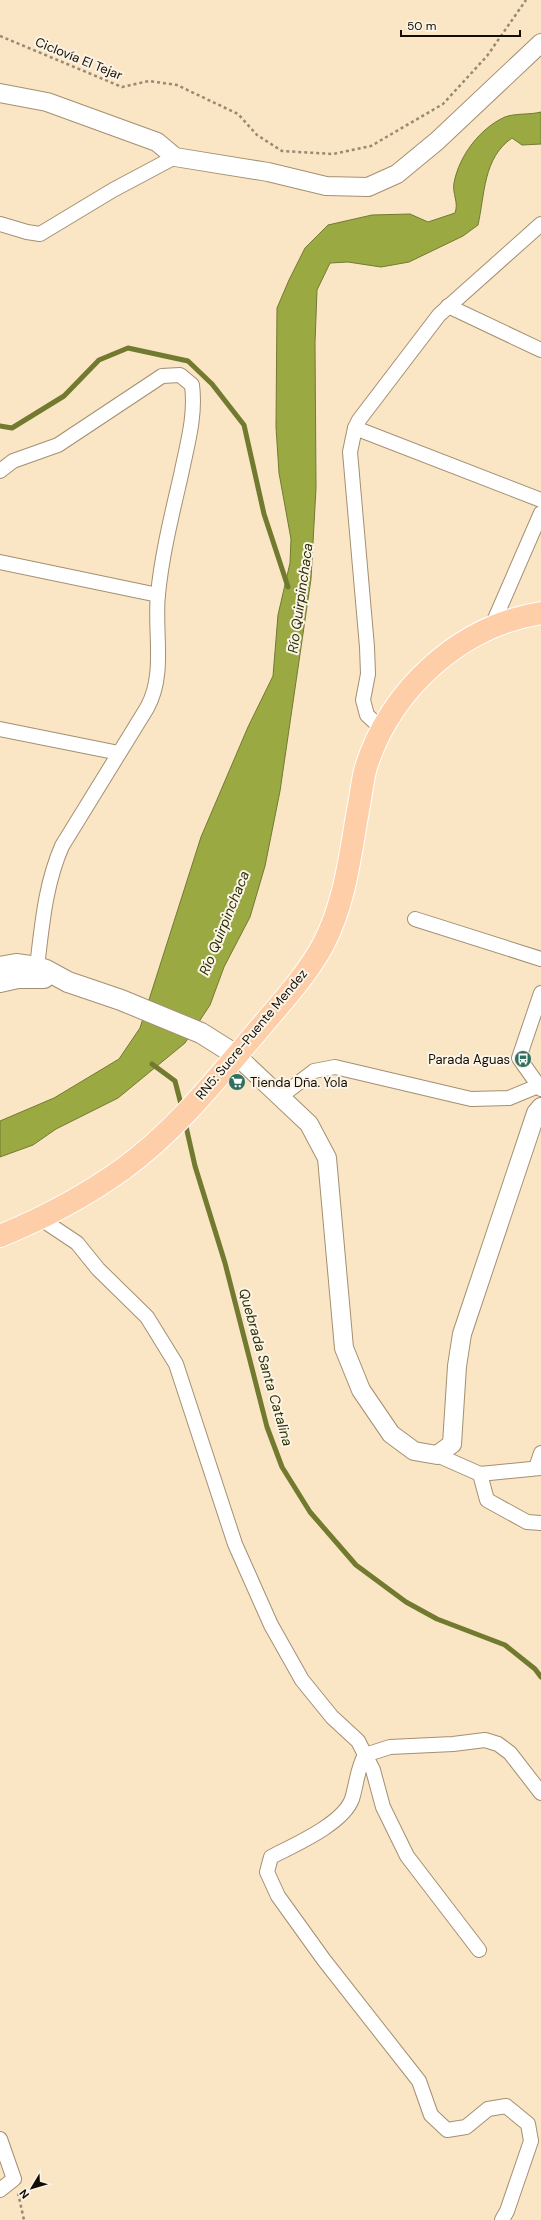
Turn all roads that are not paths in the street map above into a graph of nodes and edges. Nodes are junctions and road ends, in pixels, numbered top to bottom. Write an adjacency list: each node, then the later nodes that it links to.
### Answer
1 (541, 43): 3 (street)
2 (0, 93): 3 (street)
3 (176, 157): 4 (street)
4 (0, 224)
5 (541, 224): 6 (street)
6 (448, 306): 7 (street); 8 (street)
7 (541, 350)
8 (355, 428): 10 (street); 17 (street)
9 (0, 471): 13 (street)
10 (541, 500)
11 (541, 512): 15 (street)
12 (0, 562): 13 (street)
13 (158, 595): 18 (street)
14 (541, 613): 15 (highway, RN5: Sucre-Puente Mendez)
15 (491, 628): 17 (highway, RN5: Sucre-Puente Mendez)
16 (0, 728): 18 (street)
17 (383, 730): 26 (highway, RN5: Sucre-Puente Mendez)
18 (119, 753): 22 (street)
19 (415, 919): 20 (street)
20 (541, 959)
21 (0, 967): 22 (main road)
22 (37, 967): 24 (main road)
23 (0, 982): 24 (main road)
24 (68, 982): 26 (main road)
25 (541, 993): 27 (street)
26 (236, 1055): 28 (street); 30 (highway, RN5: Sucre-Puente Mendez)
27 (540, 1088): 28 (street)
28 (280, 1097): 33 (street)
29 (541, 1107): 33 (street)
30 (41, 1219): 31 (highway, RN5: Sucre-Puente Mendez); 37 (street)
31 (0, 1236)
32 (541, 1453): 34 (street)
33 (437, 1455): 35 (street)
34 (539, 1468): 35 (street)
35 (480, 1474): 36 (street)
36 (541, 1522)
37 (365, 1755): 38 (street); 39 (street); 42 (street)
38 (541, 1793)
39 (479, 1950)
40 (0, 2139): 41 (street)
41 (0, 2190)
42 (502, 2220)

